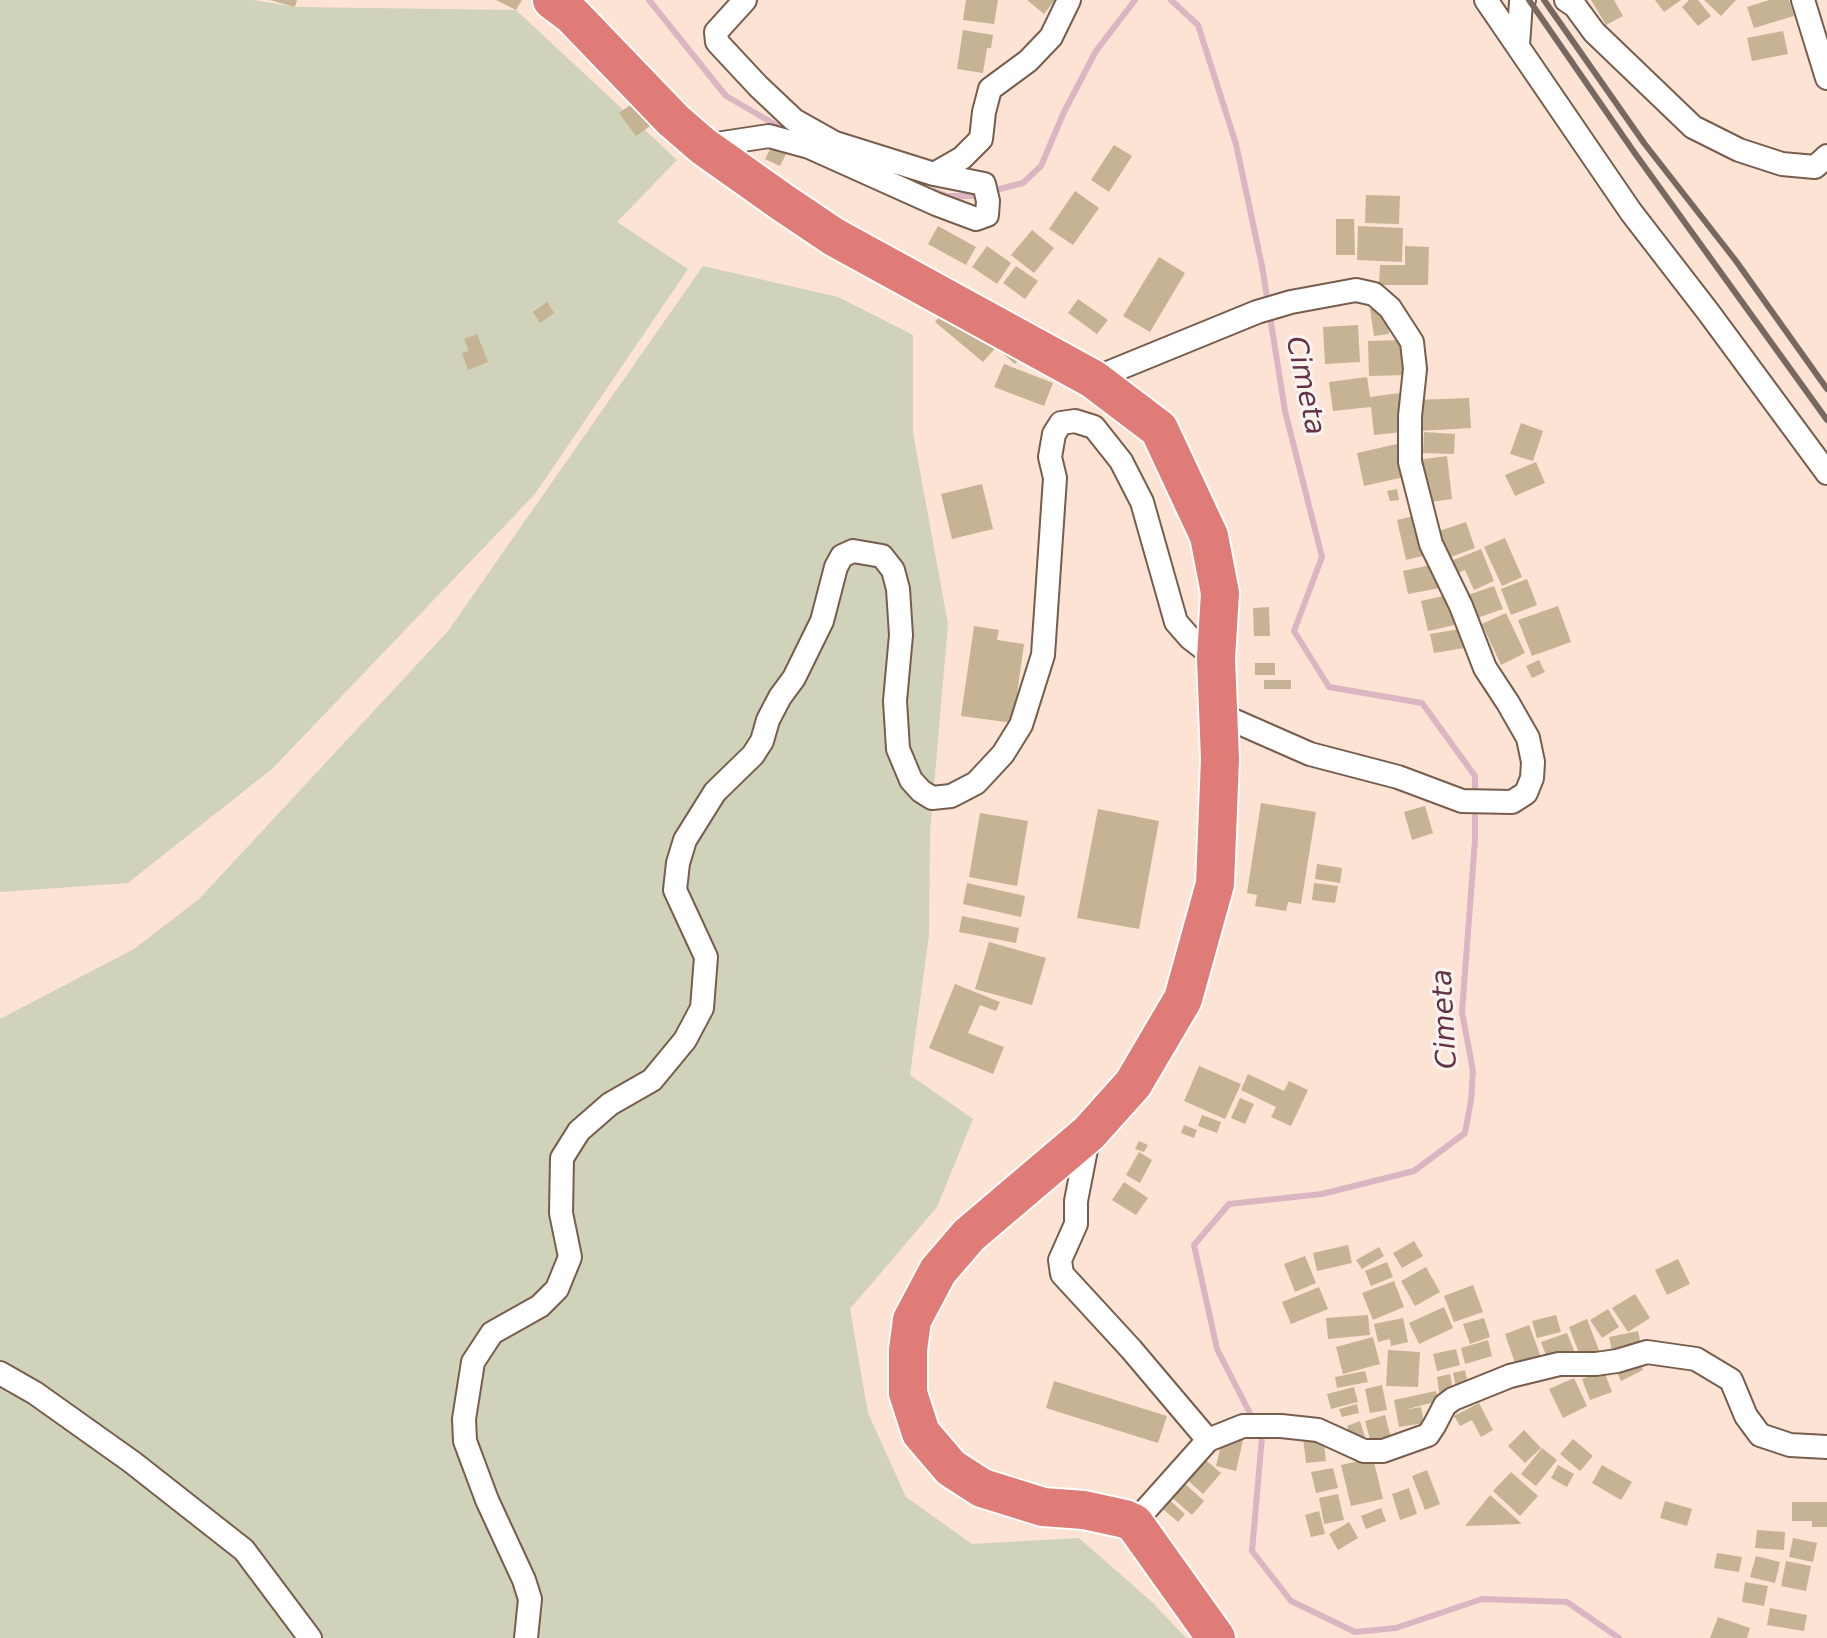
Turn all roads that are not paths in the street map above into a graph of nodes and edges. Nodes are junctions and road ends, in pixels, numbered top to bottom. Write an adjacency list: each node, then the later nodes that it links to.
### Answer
1 (552, 0): 10 (highway)
2 (745, 0): 12 (street)
3 (1069, 0): 12 (street)
4 (1486, 0): 8 (street)
5 (1524, 0): 8 (street)
6 (1566, 0): 11 (street)
7 (1803, 0): 9 (street)
8 (1518, 45): 14 (street)
9 (1827, 78)
10 (703, 146): 12 (street); 13 (highway)
11 (1827, 156)
12 (934, 174)
13 (1093, 379): 15 (highway); 16 (street)
14 (1827, 473)
15 (1216, 658): 16 (highway); 23 (street)
16 (1219, 714): 17 (highway)
17 (1089, 1133): 19 (street); 21 (highway)
18 (0, 1373): 22 (street)
19 (1208, 1440): 20 (street); 21 (street)
20 (1827, 1447)
21 (1134, 1523): 24 (highway)
22 (310, 1638)
23 (526, 1638)
24 (1216, 1638)

